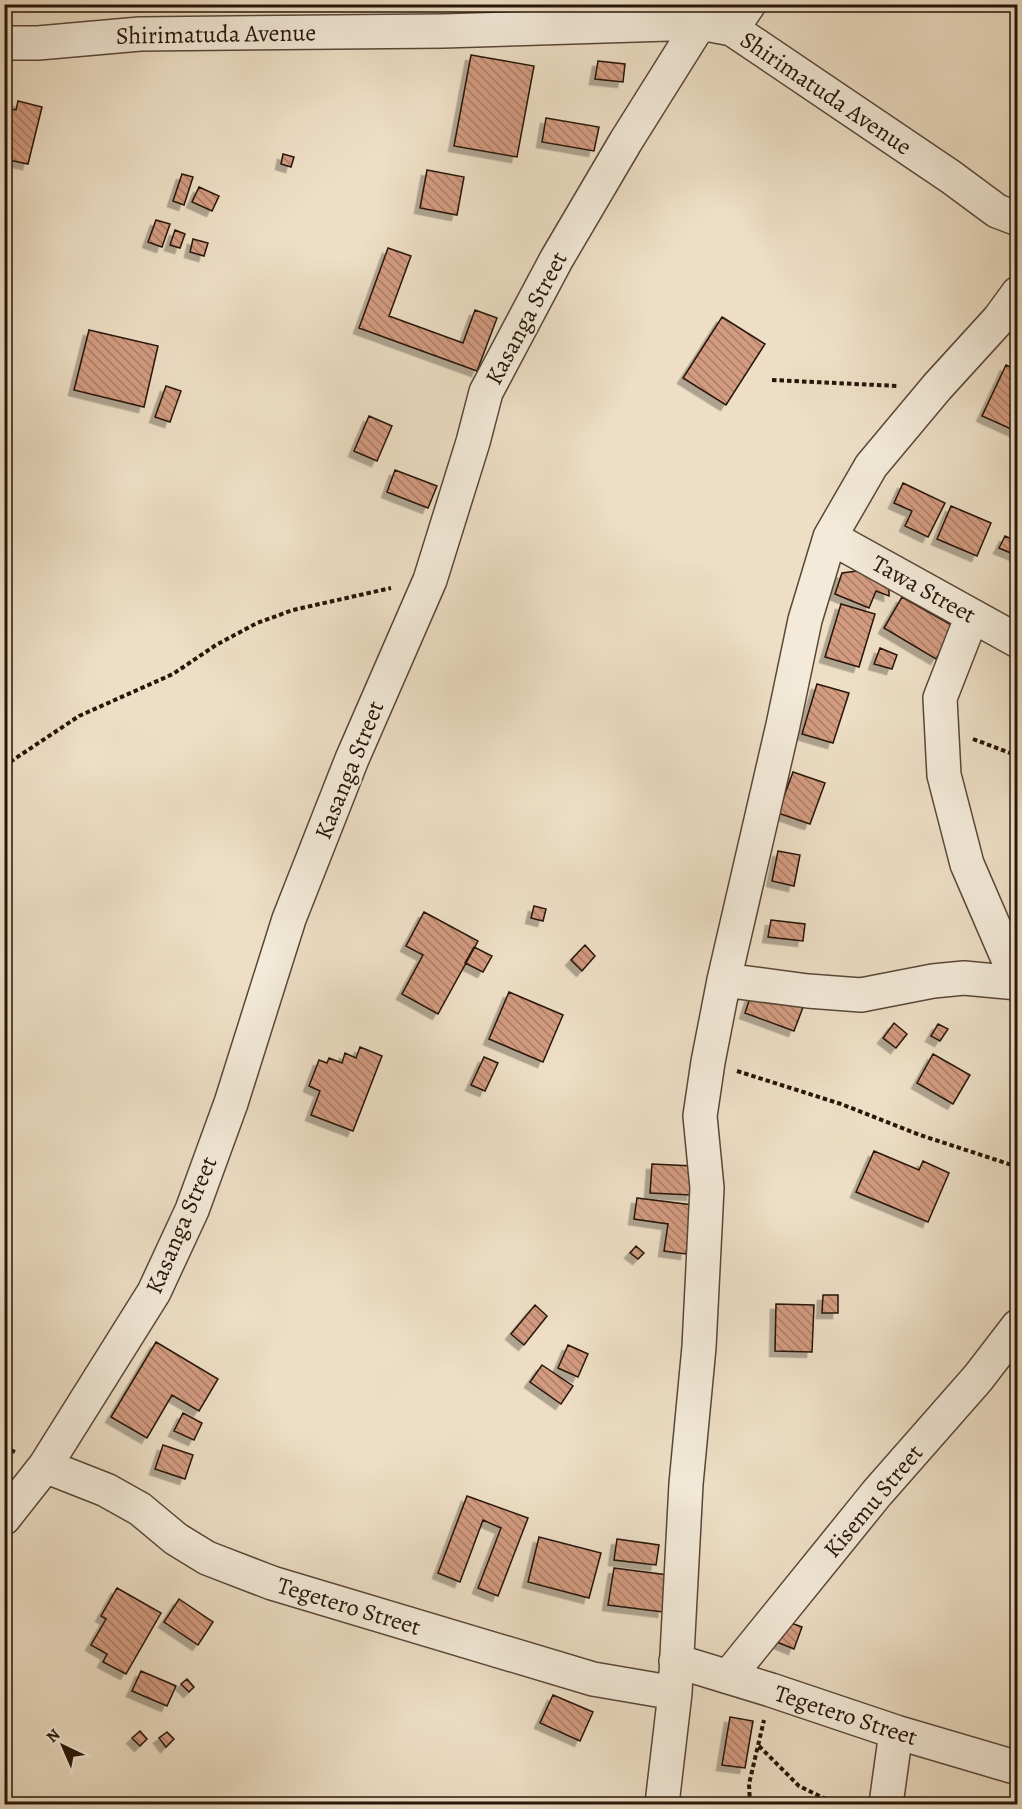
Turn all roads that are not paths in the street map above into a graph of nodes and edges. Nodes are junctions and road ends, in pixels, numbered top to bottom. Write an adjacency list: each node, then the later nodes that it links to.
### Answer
1 (411, 17): 3 (street, Shirimatuda Avenue); 4 (street, Shirimatuda Avenue)
2 (740, 17): 3 (street, Shirimatuda Avenue); 5 (street, Shirimatuda Avenue)
3 (700, 22): 13 (street, Kasanga Street)
4 (4, 43)
5 (1017, 219)
6 (1017, 293): 7 (street)
7 (830, 537): 8 (street, Tawa Street); 10 (street)
8 (972, 615): 9 (street, Tawa Street); 11 (street)
9 (1017, 641)
10 (724, 980): 11 (street); 15 (street)
11 (1017, 982)
12 (1017, 1326): 16 (street, Kisemu Street)
13 (45, 1466): 14 (street, Kasanga Street); 15 (street, Tegetero Street)
14 (4, 1518)
15 (675, 1677): 16 (street, Tegetero Street); 19 (street)
16 (728, 1677): 17 (street, Tegetero Street)
17 (896, 1732): 18 (street, Tegetero Street); 20 (street)
18 (1017, 1768)
19 (662, 1804)
20 (886, 1804)

